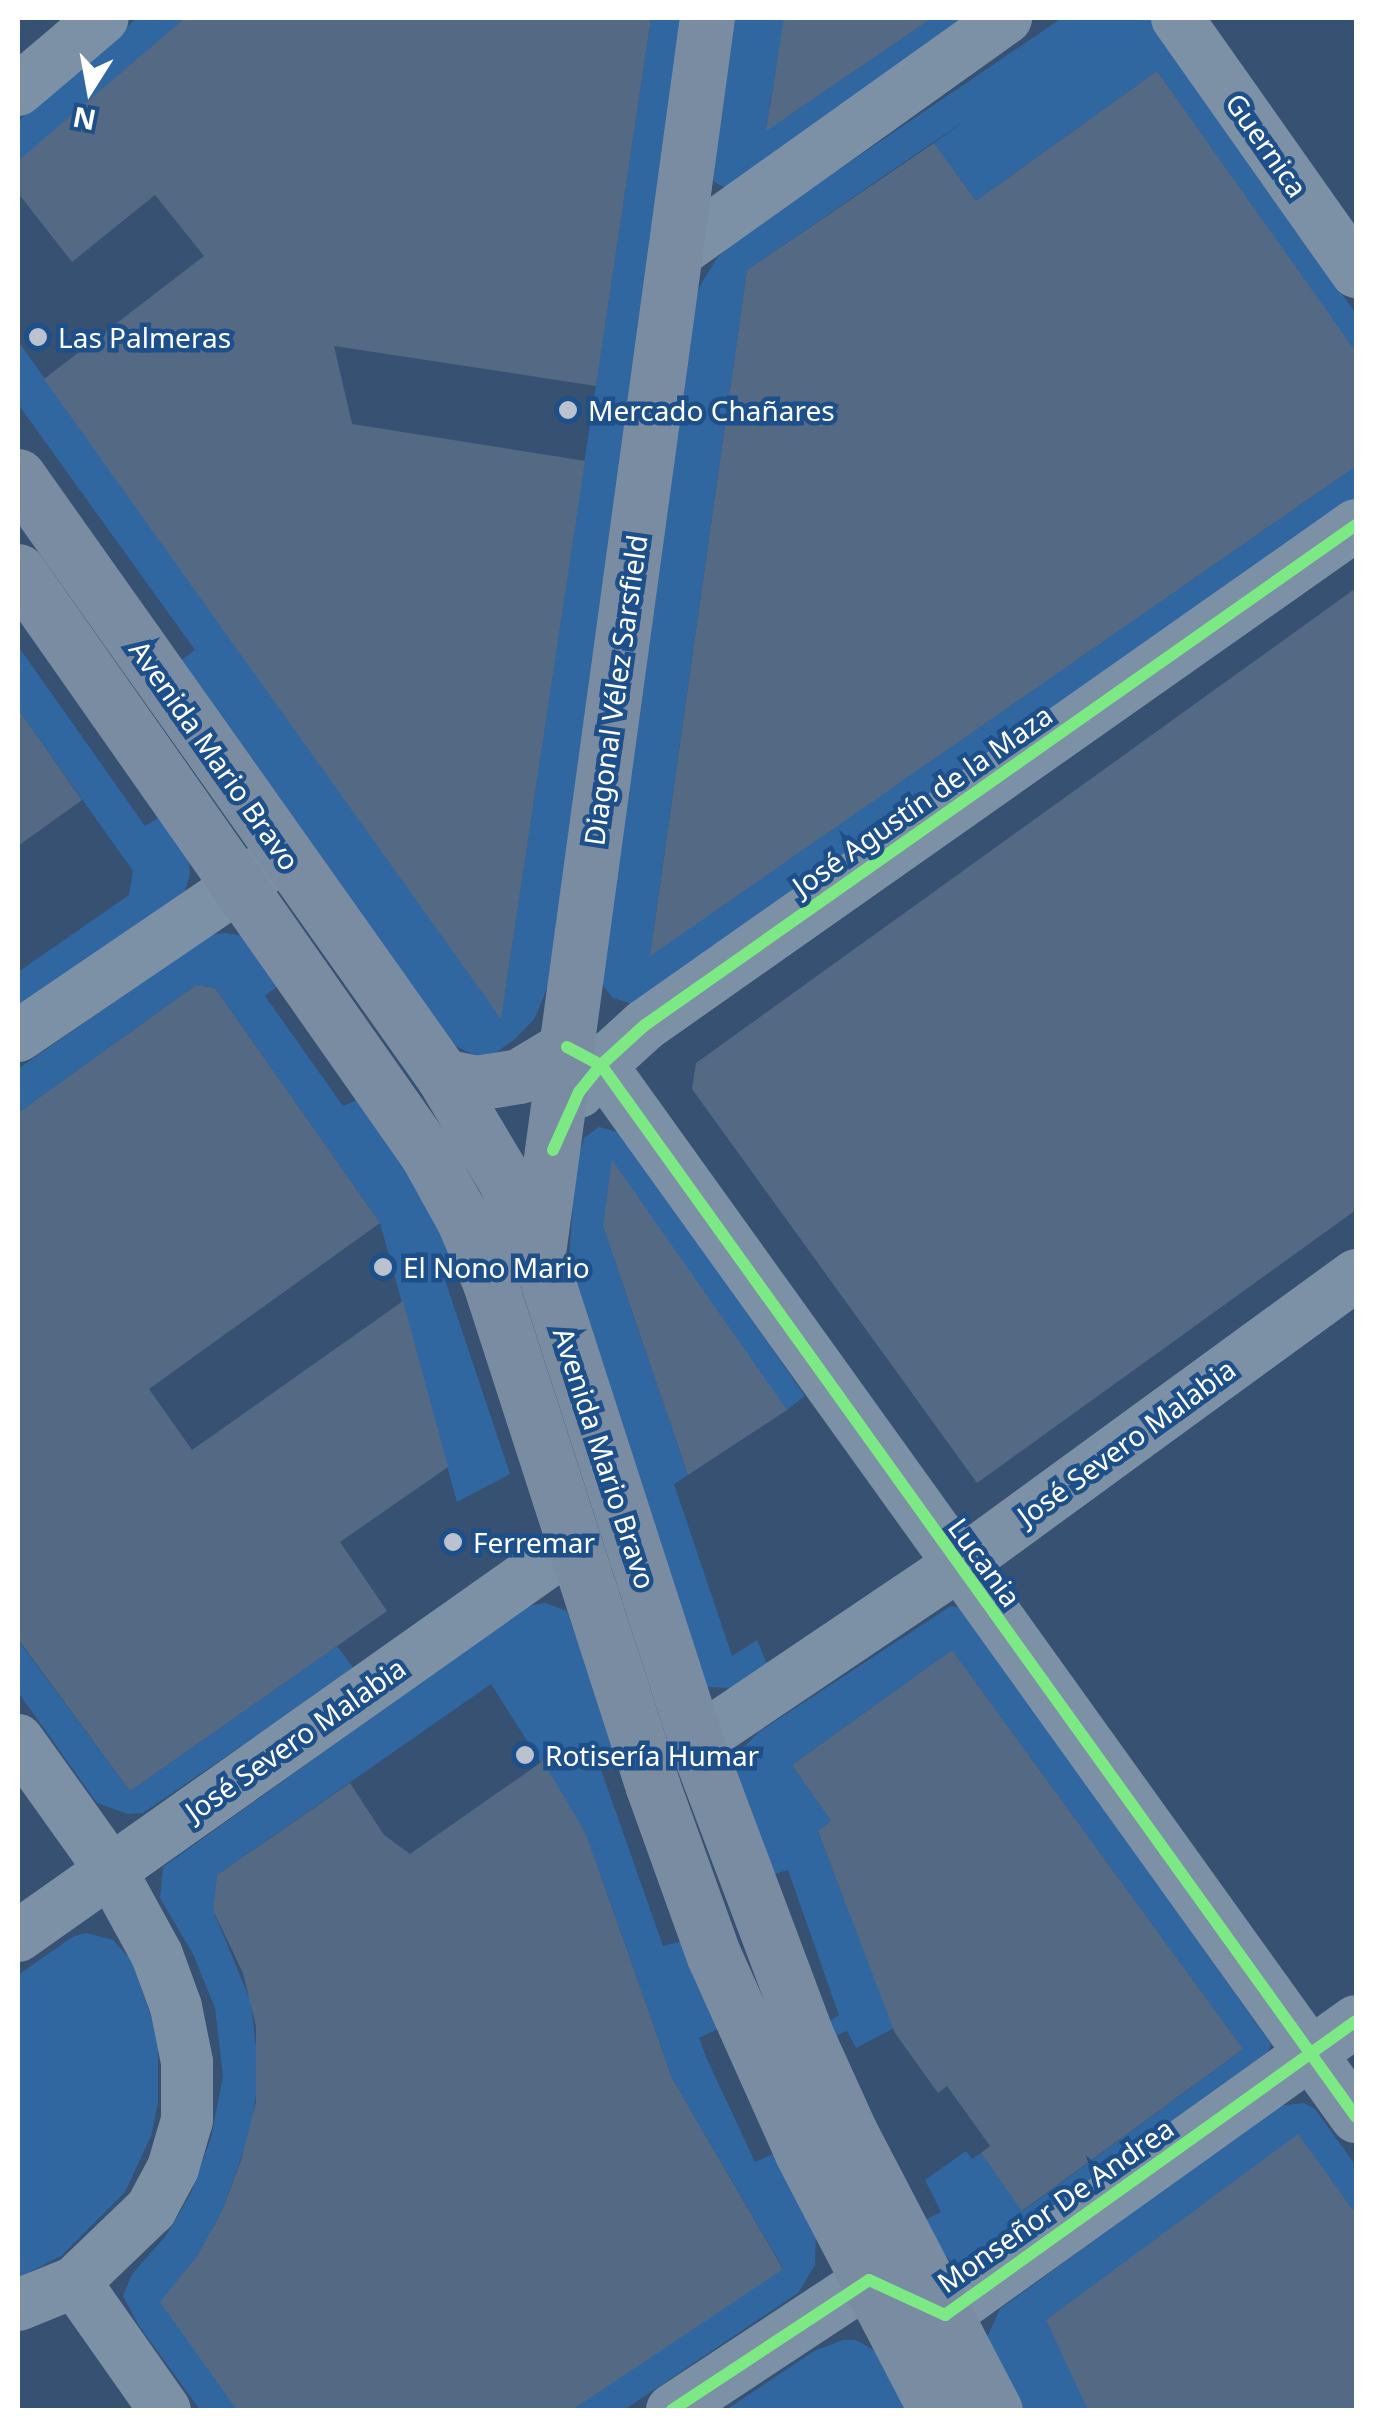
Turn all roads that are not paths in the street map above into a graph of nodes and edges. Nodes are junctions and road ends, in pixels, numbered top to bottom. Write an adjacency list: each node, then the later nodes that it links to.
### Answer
1 (102, 18): 5 (street)
2 (707, 18): 6 (main road, Diagonal Vélez Sarsfield)
3 (1006, 18): 6 (street)
4 (1177, 18): 7 (street, Guernica)
5 (18, 90)
6 (674, 255): 14 (main road, Diagonal Vélez Sarsfield)
7 (1356, 272)
8 (18, 476): 11 (main road, Avenida Mario Bravo)
9 (1356, 525): 14 (street, José Agustín de la Maza)
10 (18, 570): 12 (main road, Avenida Mario Bravo)
11 (286, 854): 12 (street); 15 (main road, Avenida Mario Bravo)
12 (240, 886): 13 (street); 18 (main road, Avenida Mario Bravo)
13 (18, 1036)
14 (584, 1056): 15 (main road); 16 (main road, Diagonal Vélez Sarsfield); 20 (street, Lucania)
15 (443, 1076): 16 (main road, Avenida Mario Bravo)
16 (538, 1258): 18 (main road, Diagonal Vélez Sarsfield); 22 (main road, Avenida Mario Bravo)
17 (1356, 1275): 20 (street, José Severo Malabia)
18 (515, 1360): 19 (main road, Avenida Mario Bravo)
19 (574, 1544): 23 (street, José Severo Malabia); 28 (main road, Avenida Mario Bravo)
20 (956, 1566): 22 (street, José Severo Malabia); 26 (street, Lucania)
21 (18, 1740): 23 (street)
22 (696, 1742): 31 (main road, Avenida Mario Bravo)
23 (110, 1869): 24 (street, José Severo Malabia); 29 (street)
24 (18, 1936)
25 (1356, 2021): 26 (street, Monseñor De Andrea)
26 (1312, 2053): 27 (street, Lucania); 31 (street, Monseñor De Andrea)
27 (1356, 2117)
28 (869, 2280): 31 (street, Monseñor De Andrea); 33 (street); 34 (main road, Avenida Mario Bravo)
29 (75, 2282): 30 (street); 32 (street)
30 (18, 2305)
31 (945, 2315): 35 (main road, Avenida Mario Bravo)
32 (165, 2410)
33 (672, 2410)
34 (936, 2410)
35 (995, 2410)

